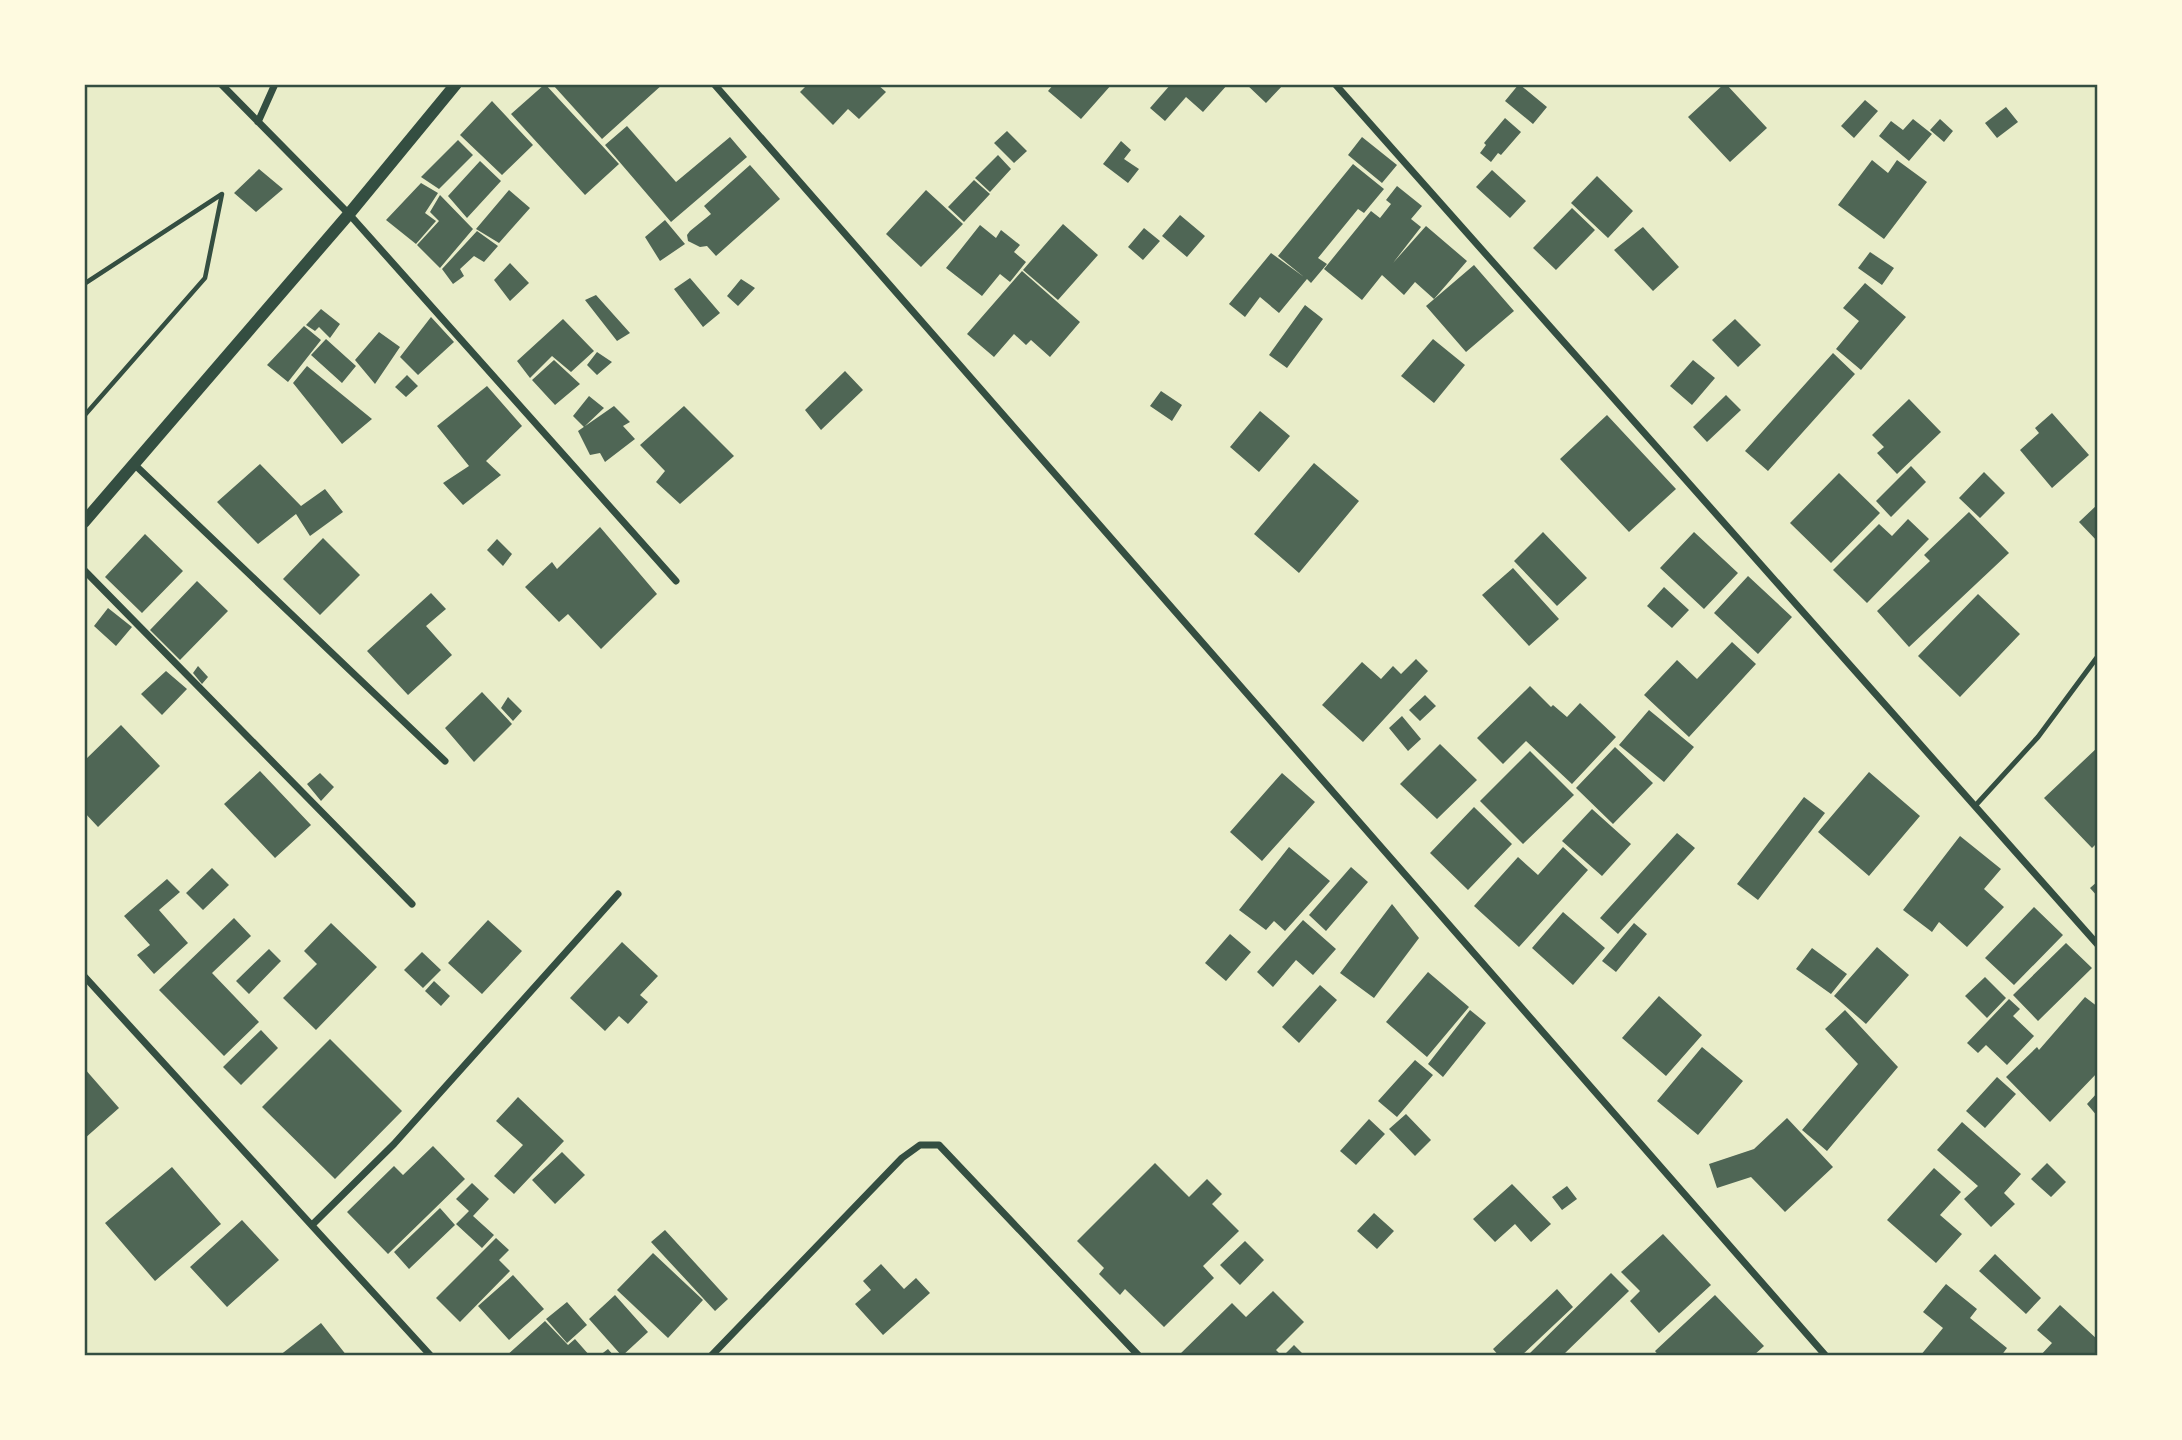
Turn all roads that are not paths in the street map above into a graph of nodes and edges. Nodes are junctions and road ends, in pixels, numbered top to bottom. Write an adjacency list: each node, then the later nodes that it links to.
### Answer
1 (221, 84): 6 (street)
2 (275, 84): 6 (street)
3 (456, 84): 7 (street)
4 (714, 84): 23 (street)
5 (1335, 84): 14 (street)
6 (258, 122): 7 (street)
7 (349, 214): 8 (street); 11 (street)
8 (134, 464): 9 (street); 13 (street)
9 (84, 522)
10 (84, 570): 16 (street)
11 (676, 581)
12 (2098, 656): 14 (lane)
13 (445, 761)
14 (1975, 806): 17 (street)
15 (618, 894): 19 (street)
16 (412, 904)
17 (2098, 945)
18 (84, 976): 19 (street)
19 (312, 1225): 20 (street)
20 (431, 1356)
21 (711, 1356): 22 (street)
22 (1139, 1356)
23 (1826, 1356)

